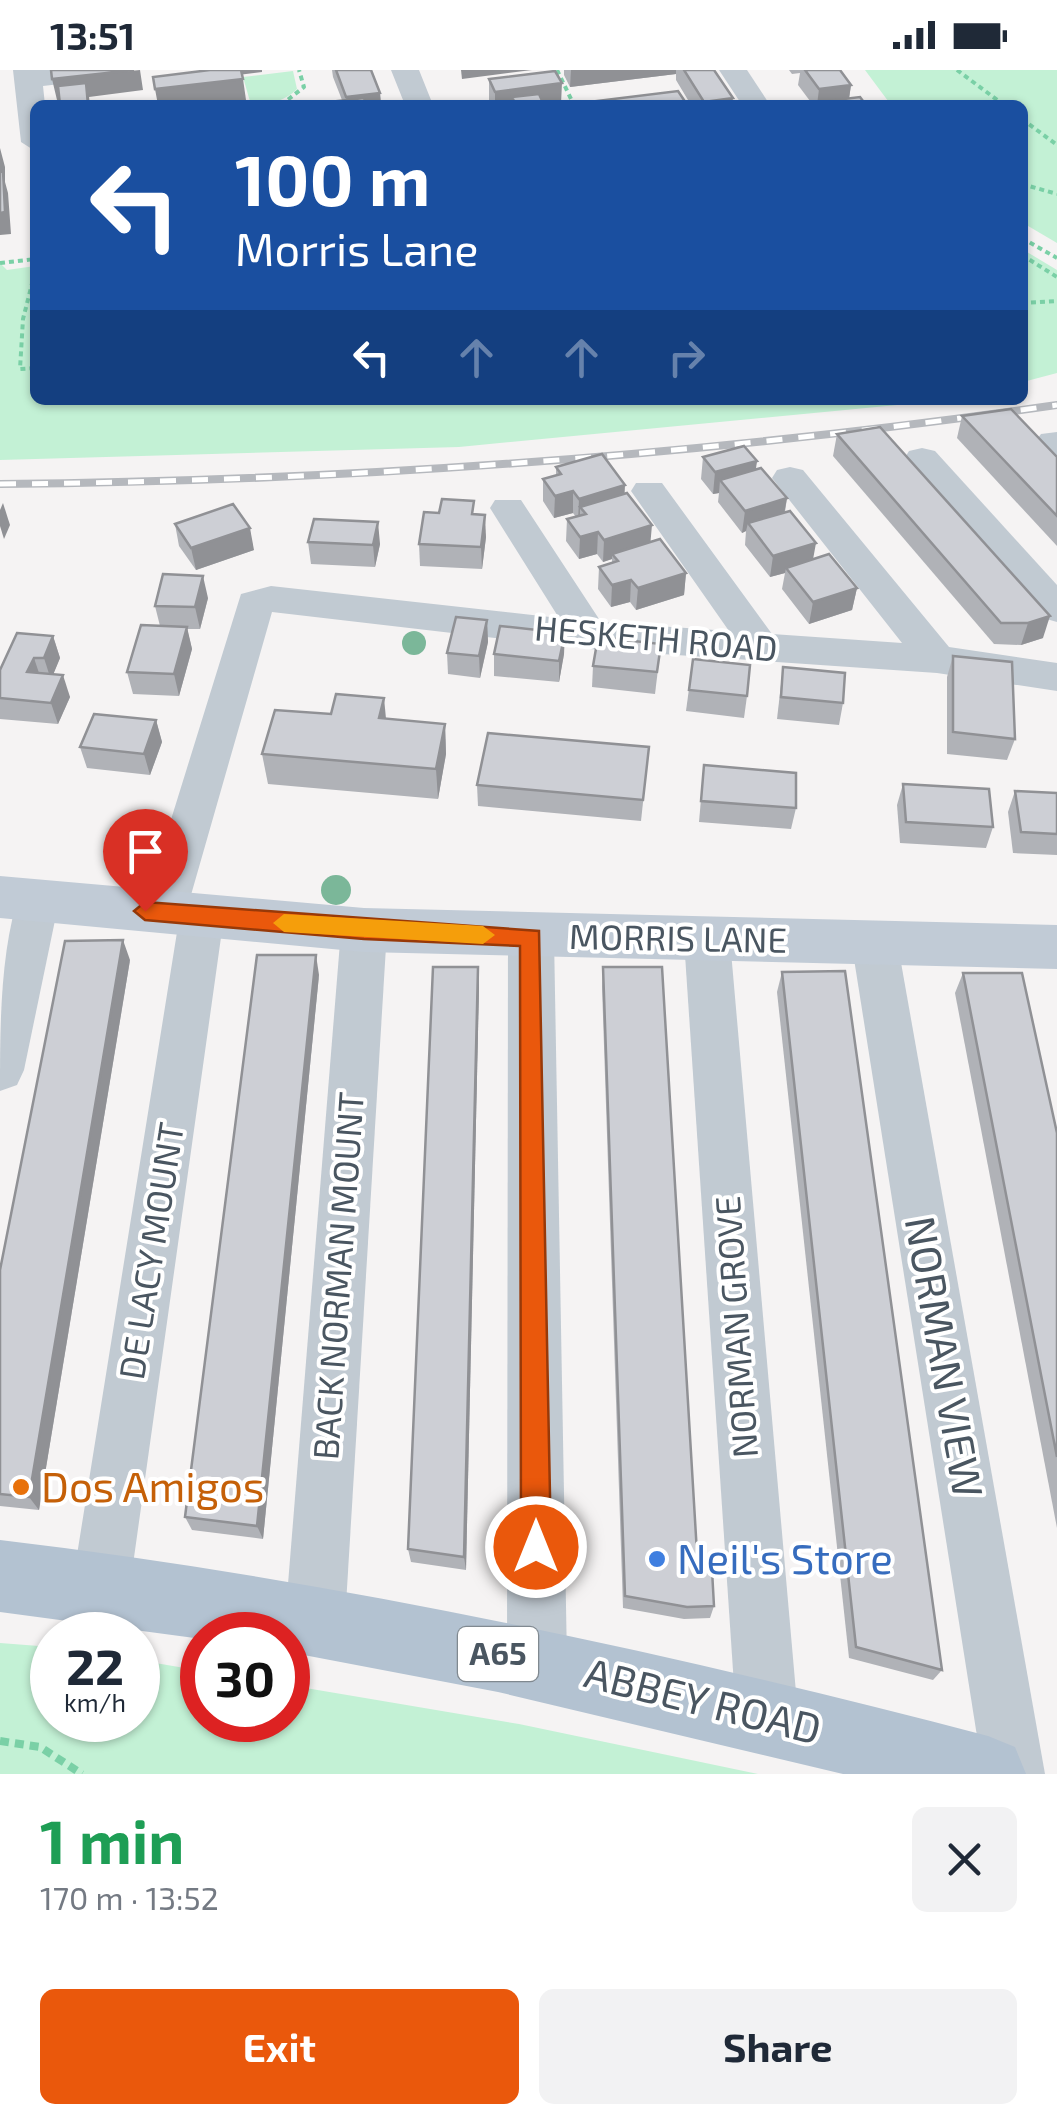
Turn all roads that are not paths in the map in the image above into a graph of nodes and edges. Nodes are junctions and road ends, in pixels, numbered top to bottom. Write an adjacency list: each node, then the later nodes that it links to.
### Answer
1 (111, 70): 4 (street)
2 (405, 70): 6 (street)
3 (733, 70): 7 (street)
4 (28, 75): 5 (street)
5 (31, 100)
6 (417, 100)
7 (753, 100)
8 (922, 460): 13 (street)
9 (790, 478): 16 (street)
10 (649, 491): 15 (street)
11 (508, 508): 14 (street)
12 (254, 603): 14 (street, HESKETH ROAD); 19 (street, DE LACY MOUNT)
13 (1057, 609)
14 (589, 635): 15 (street, HESKETH ROAD)
15 (762, 650): 16 (street, HESKETH ROAD)
16 (936, 659): 17 (street, HESKETH ROAD)
17 (1057, 677)
18 (18, 899): 19 (street, MORRIS LANE); 25 (street)
19 (183, 914): 20 (street, MORRIS LANE); 27 (street, DE LACY MOUNT)
20 (364, 930): 21 (street, MORRIS LANE); 28 (street, BACK NORMAN MOUNT)
21 (531, 937): 22 (street, MORRIS LANE); 29 (street)
22 (707, 940): 23 (street, MORRIS LANE); 30 (street, NORMAN GROVE)
23 (874, 940): 24 (street, MORRIS LANE); 32 (street, NORMAN VIEW)
24 (1057, 949)
25 (0, 1070)
26 (0, 1576): 27 (main road, ABBEY ROAD / A65)
27 (101, 1586): 28 (main road, ABBEY ROAD / A65)
28 (315, 1622): 29 (main road, ABBEY ROAD / A65)
29 (537, 1661): 30 (main road, ABBEY ROAD / A65)
30 (767, 1715): 31 (main road, ABBEY ROAD / A65)
31 (988, 1774)
32 (1014, 1774)

